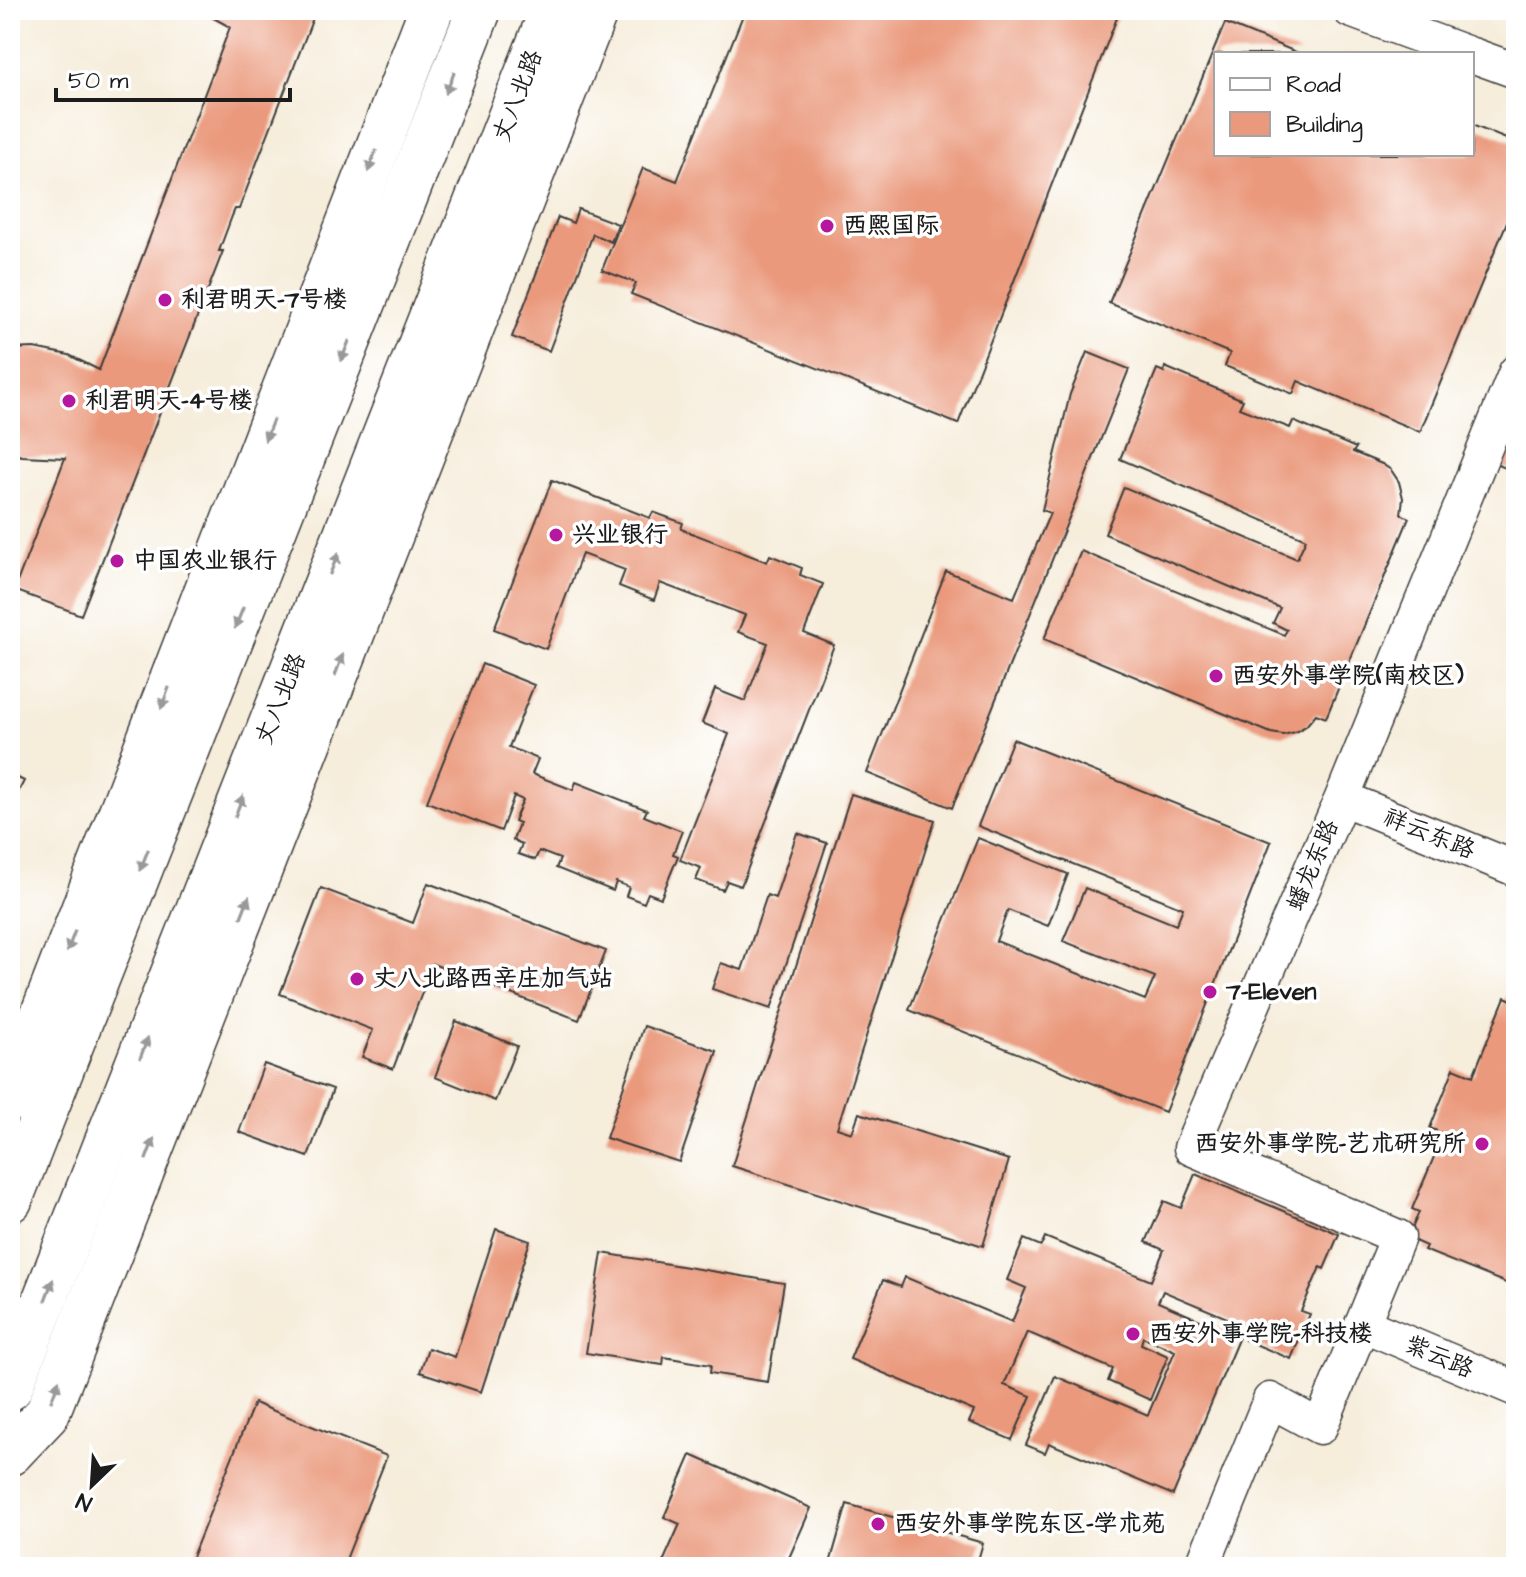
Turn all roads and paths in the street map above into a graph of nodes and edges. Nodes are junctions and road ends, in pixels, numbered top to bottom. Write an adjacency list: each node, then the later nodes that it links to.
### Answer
1 (431, 10): 12 (main road, one-way to 12)
2 (479, 10): 13 (main road, one-way to 13)
3 (552, 10): 15 (main road, 丈八北路, one-way to 3)
4 (596, 10): 17 (main road, one-way to 4)
5 (1350, 10): 6 (street)
6 (1462, 52)
7 (1474, 56): 8 (street)
8 (1516, 71)
9 (1516, 372): 10 (street, 蟠龙东路)
10 (1342, 798): 11 (street, 祥云东路); 14 (street, 蟠龙东路)
11 (1516, 869)
12 (10, 1099)
13 (10, 1200)
14 (1362, 1324): 16 (street, 紫云路); 18 (street)
15 (10, 1388)
16 (1516, 1389)
17 (10, 1453)
18 (1202, 1567)

